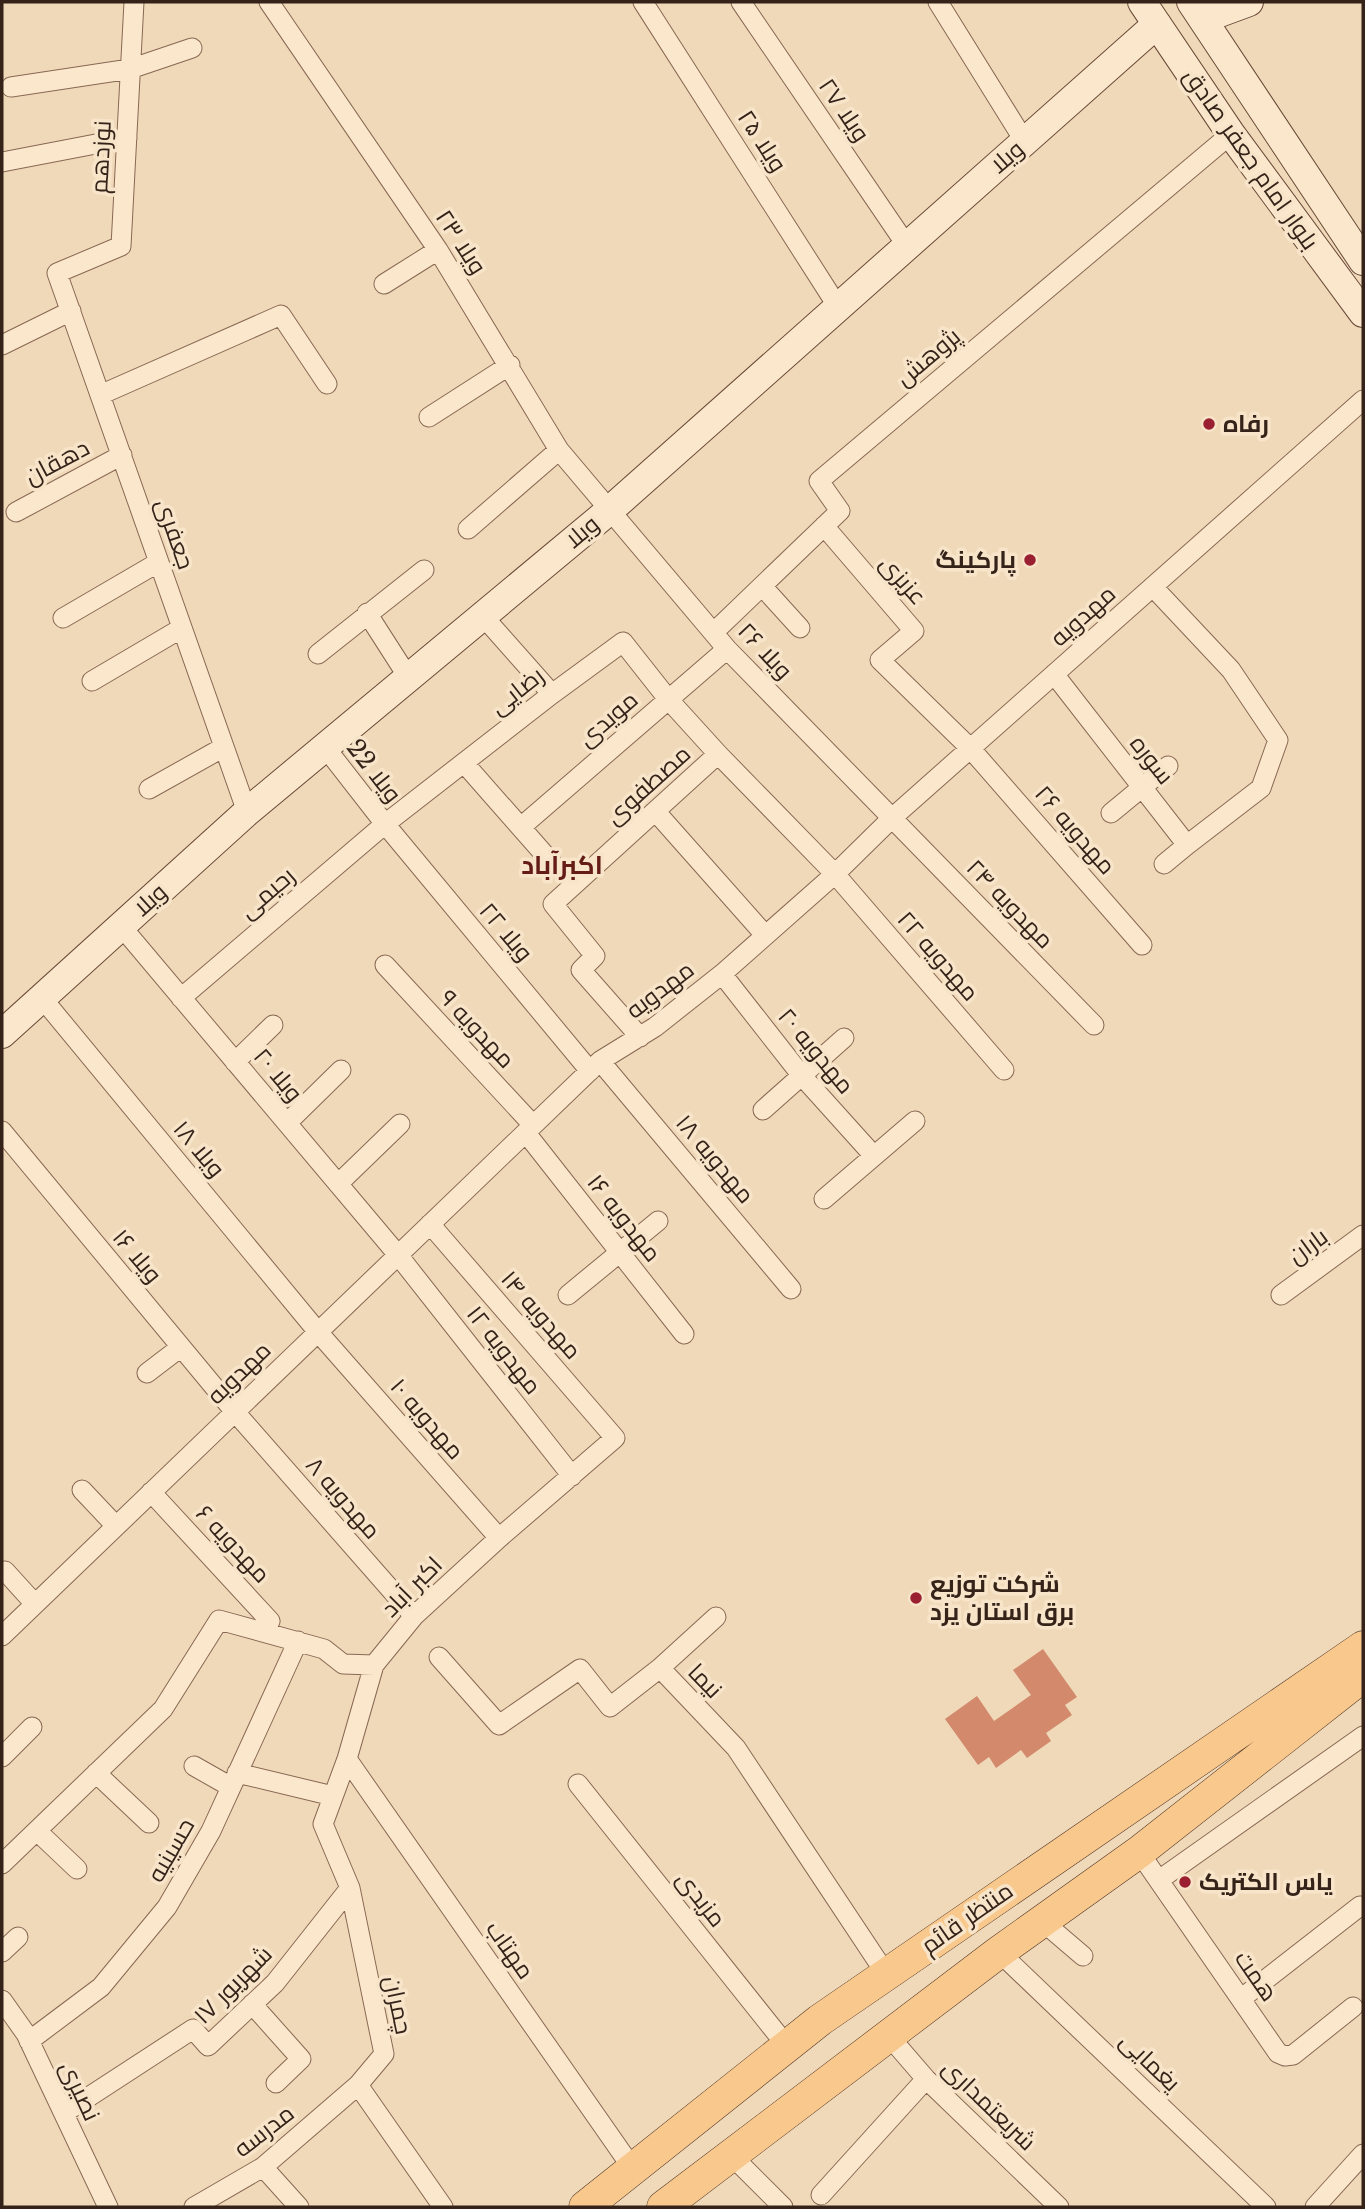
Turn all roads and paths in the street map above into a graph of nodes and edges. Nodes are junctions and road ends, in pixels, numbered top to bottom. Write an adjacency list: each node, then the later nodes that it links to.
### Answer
1 (134, 2): 10 (street, نوزدهم)
2 (269, 2): 17 (street, ویلا ۲۳)
3 (643, 2): 21 (street, ویلا ۲۵)
4 (741, 2): 16 (street, ویلا ۲۷)
5 (938, 2): 14 (street)
6 (1249, 2): 7 (street)
7 (1197, 10): 18 (street, بلوار امام جعفر صادق)
8 (1149, 13): 12 (street, بلوار امام جعفر صادق); 14 (street, ویلا)
9 (191, 48): 10 (street)
10 (130, 69): 11 (street); 13 (street, نوزدهم)
11 (11, 87)
12 (1231, 134): 23 (street, بلوار امام جعفر صادق); 34 (street, پژوهش)
13 (127, 138): 15 (street); 19 (street, نوزدهم)
14 (1024, 142): 16 (street, ویلا)
15 (2, 162)
16 (907, 246): 21 (street, ویلا)
17 (438, 250): 20 (street); 25 (street, ویلا ۲۳)
18 (1363, 261)
19 (57, 273): 22 (street, جعفری)
20 (384, 284)
21 (838, 306): 32 (street, ویلا)
22 (71, 311): 24 (street); 27 (street, جعفری)
23 (1363, 313)
24 (2, 345)
25 (510, 365): 29 (street); 30 (street, ویلا ۲۳)
26 (327, 384): 27 (street)
27 (100, 395): 31 (street, جعفری)
28 (1363, 400): 39 (street, مهدویه)
29 (429, 417)
30 (559, 450): 32 (street, ویلا ۲۳); 35 (street)
31 (122, 456): 33 (street, دهقان); 36 (street, جعفری)
32 (610, 510): 41 (street, ویلا); 45 (street, ویلا ۲۶)
33 (16, 512)
34 (824, 526): 38 (street, پژوهش); 55 (street, عزیزی)
35 (468, 529)
36 (159, 562): 42 (street); 43 (street, جعفری)
37 (424, 570): 40 (street)
38 (762, 586): 44 (street); 45 (street, پژوهش)
39 (1153, 587): 48 (street, مهدویه); 67 (street)
40 (367, 612): 47 (street); 49 (street)
41 (482, 615): 49 (street, ویلا); 51 (street)
42 (63, 618)
43 (183, 628): 50 (street); 53 (street, جعفری)
44 (800, 628)
45 (713, 632): 46 (street, ویلا ۲۶)
46 (727, 649): 52 (street, مویدی); 64 (street, ویلا ۲۶)
47 (318, 654)
48 (1054, 674): 55 (street, مهدویه); 59 (street, سوره)
49 (408, 677): 54 (street, ویلا)
50 (92, 681)
51 (552, 694): 52 (street, رضایی); 57 (street, رضایی)
52 (668, 699): 56 (street, مصطفوی); 66 (street, مویدی)
53 (224, 747): 60 (street); 61 (street, جعفری)
54 (325, 747): 61 (street, ویلا); 65 (street, ویلا 22)
55 (971, 748): 64 (street, مهدویه); 73 (street, مهدویه ۲۶)
56 (718, 754): 62 (street, مصطفوی); 70 (street, مصطفوی)
57 (464, 763): 65 (street, رضایی); 66 (street)
58 (1168, 766): 59 (street)
59 (1143, 788): 63 (street); 67 (street, سوره)
60 (149, 789)
61 (247, 812): 71 (street, ویلا)
62 (656, 812): 72 (street); 81 (street, مصطفوی)
63 (1111, 813)
64 (892, 818): 70 (street, مهدویه); 79 (street, مهدویه ۲۴)
65 (385, 824): 77 (street, رحیمی); 84 (street, ویلا ۲۲)
66 (521, 827): 68 (street)
67 (1187, 845): 69 (street)
68 (552, 863)
69 (1164, 864)
70 (835, 874): 72 (street, مهدویه); 86 (street, مهدویه ۲۲)
71 (121, 926): 76 (street, ویلا); 77 (street, ویلا ۲۰)
72 (765, 935): 75 (street, مهدویه)
73 (1142, 944)
74 (385, 965): 92 (street, مهدویه ۹)
75 (722, 974): 81 (street, مهدویه); 87 (street, مهدویه ۲۰)
76 (42, 998): 80 (street, ویلا); 105 (street, ویلا ۱۸)
77 (181, 998): 83 (street, ویلا ۲۰)
78 (274, 1025): 83 (street)
79 (1094, 1025)
80 (2, 1034)
81 (640, 1037): 84 (street, مهدویه)
82 (845, 1038): 87 (street)
83 (236, 1062): 90 (street, ویلا ۲۰)
84 (595, 1066): 92 (street, مهدویه); 102 (street, مهدویه ۱۸)
85 (341, 1070): 90 (street)
86 (1004, 1070)
87 (802, 1076): 88 (street); 94 (street, مهدویه ۲۰)
88 (763, 1110)
89 (915, 1121): 94 (street)
90 (287, 1123): 95 (street, ویلا ۲۰)
91 (400, 1124): 95 (street)
92 (529, 1129): 98 (street, مهدویه); 100 (street, مهدویه ۱۶)
93 (2, 1131): 107 (street, ویلا ۱۶)
94 (874, 1156): 96 (street)
95 (338, 1184): 101 (street, ویلا ۲۰)
96 (824, 1199)
97 (657, 1221): 100 (street)
98 (430, 1224): 101 (street, مهدویه); 110 (street, مهدویه ۱۴)
99 (1363, 1235): 104 (street, باران)
100 (620, 1252): 103 (street); 106 (street, مهدویه ۱۶)
101 (398, 1255): 105 (street, مهدویه); 111 (street, مهدویه ۱۲)
102 (791, 1289)
103 (568, 1295)
104 (1281, 1295)
105 (318, 1332): 109 (street, مهدویه); 115 (street, مهدویه ۱۰)
106 (684, 1334)
107 (181, 1347): 108 (street); 109 (street, ویلا ۱۶)
108 (147, 1373)
109 (235, 1412): 113 (street, مهدویه); 118 (street, مهدویه ۸)
110 (615, 1438): 111 (street, اکبر آباد)
111 (572, 1475): 115 (street, اکبر آباد)
112 (82, 1490): 114 (street)
113 (151, 1492): 114 (street, مهدویه); 120 (street, مهدویه ۶)
114 (116, 1526): 117 (street, مهدویه)
115 (499, 1538): 118 (street, اکبر آباد)
116 (5, 1571): 117 (street)
117 (35, 1604): 121 (street, مهدویه)
118 (414, 1616): 125 (street, اکبر آباد)
119 (716, 1617): 126 (street)
120 (265, 1632): 122 (street); 133 (street)
121 (2, 1636)
122 (298, 1641): 125 (street); 134 (street, حسینیه)
123 (1363, 1647): 151 (main road, منتظر قائم)
124 (439, 1657): 126 (street, نیما)
125 (374, 1665): 131 (street, اکبر آباد)
126 (660, 1668): 151 (street, نیما)
127 (1363, 1676): 140 (main road, منتظر قائم)
128 (32, 1727): 130 (street)
129 (1363, 1736): 143 (street)
130 (2, 1757)
131 (347, 1759): 136 (street, اکبر آباد); 166 (street, مهتاب)
132 (194, 1766): 134 (street)
133 (96, 1773): 137 (street); 139 (street)
134 (234, 1780): 136 (street); 157 (street, حسینیه)
135 (578, 1784): 158 (street, مزیدی)
136 (333, 1796): 138 (street, اکبر آباد)
137 (149, 1822)
138 (323, 1824): 144 (street, چمران)
139 (37, 1830): 141 (street); 142 (street)
140 (1139, 1852): 143 (street, همت); 146 (main road, منتظر قائم)
141 (2, 1864)
142 (77, 1869)
143 (1159, 1880): 152 (street, همت)
144 (350, 1888): 154 (street, ۱۷ شهریور); 161 (street, چمران)
145 (1360, 1906): 152 (street)
146 (1042, 1921): 149 (main road, منتظر قائم); 150 (street)
147 (18, 1937): 148 (street)
148 (2, 1952)
149 (999, 1952): 156 (main road, منتظر قائم); 176 (street, یغمایی)
150 (1083, 1956)
151 (886, 1974): 158 (main road, منتظر قائم)
152 (1242, 1998): 155 (street, همت)
153 (2, 2000): 157 (street, نصیری)
154 (252, 2004): 160 (street); 162 (street, ۱۷ شهریور)
155 (1353, 2007)
156 (888, 2035): 159 (street, شریعتمداری); 163 (main road, منتظر قائم)
157 (29, 2041): 162 (street, نصیری)
158 (786, 2045): 166 (main road, منتظر قائم)
159 (926, 2079): 167 (street); 175 (street, شریعتمداری)
160 (276, 2083)
161 (358, 2085): 165 (street, مدرسه); 171 (street)
162 (64, 2113): 168 (street, نصیری)
163 (730, 2154): 173 (main road, منتظر قائم); 174 (street)
164 (1363, 2154): 177 (street)
165 (263, 2167): 169 (street, مدرسه); 170 (street)
166 (633, 2169): 172 (main road, منتظر قائم)
167 (821, 2195)
168 (108, 2207)
169 (194, 2207)
170 (299, 2207)
171 (443, 2207)
172 (585, 2207)
173 (663, 2207)
174 (783, 2207)
175 (1059, 2207)
176 (1266, 2207)
177 (1315, 2207)

